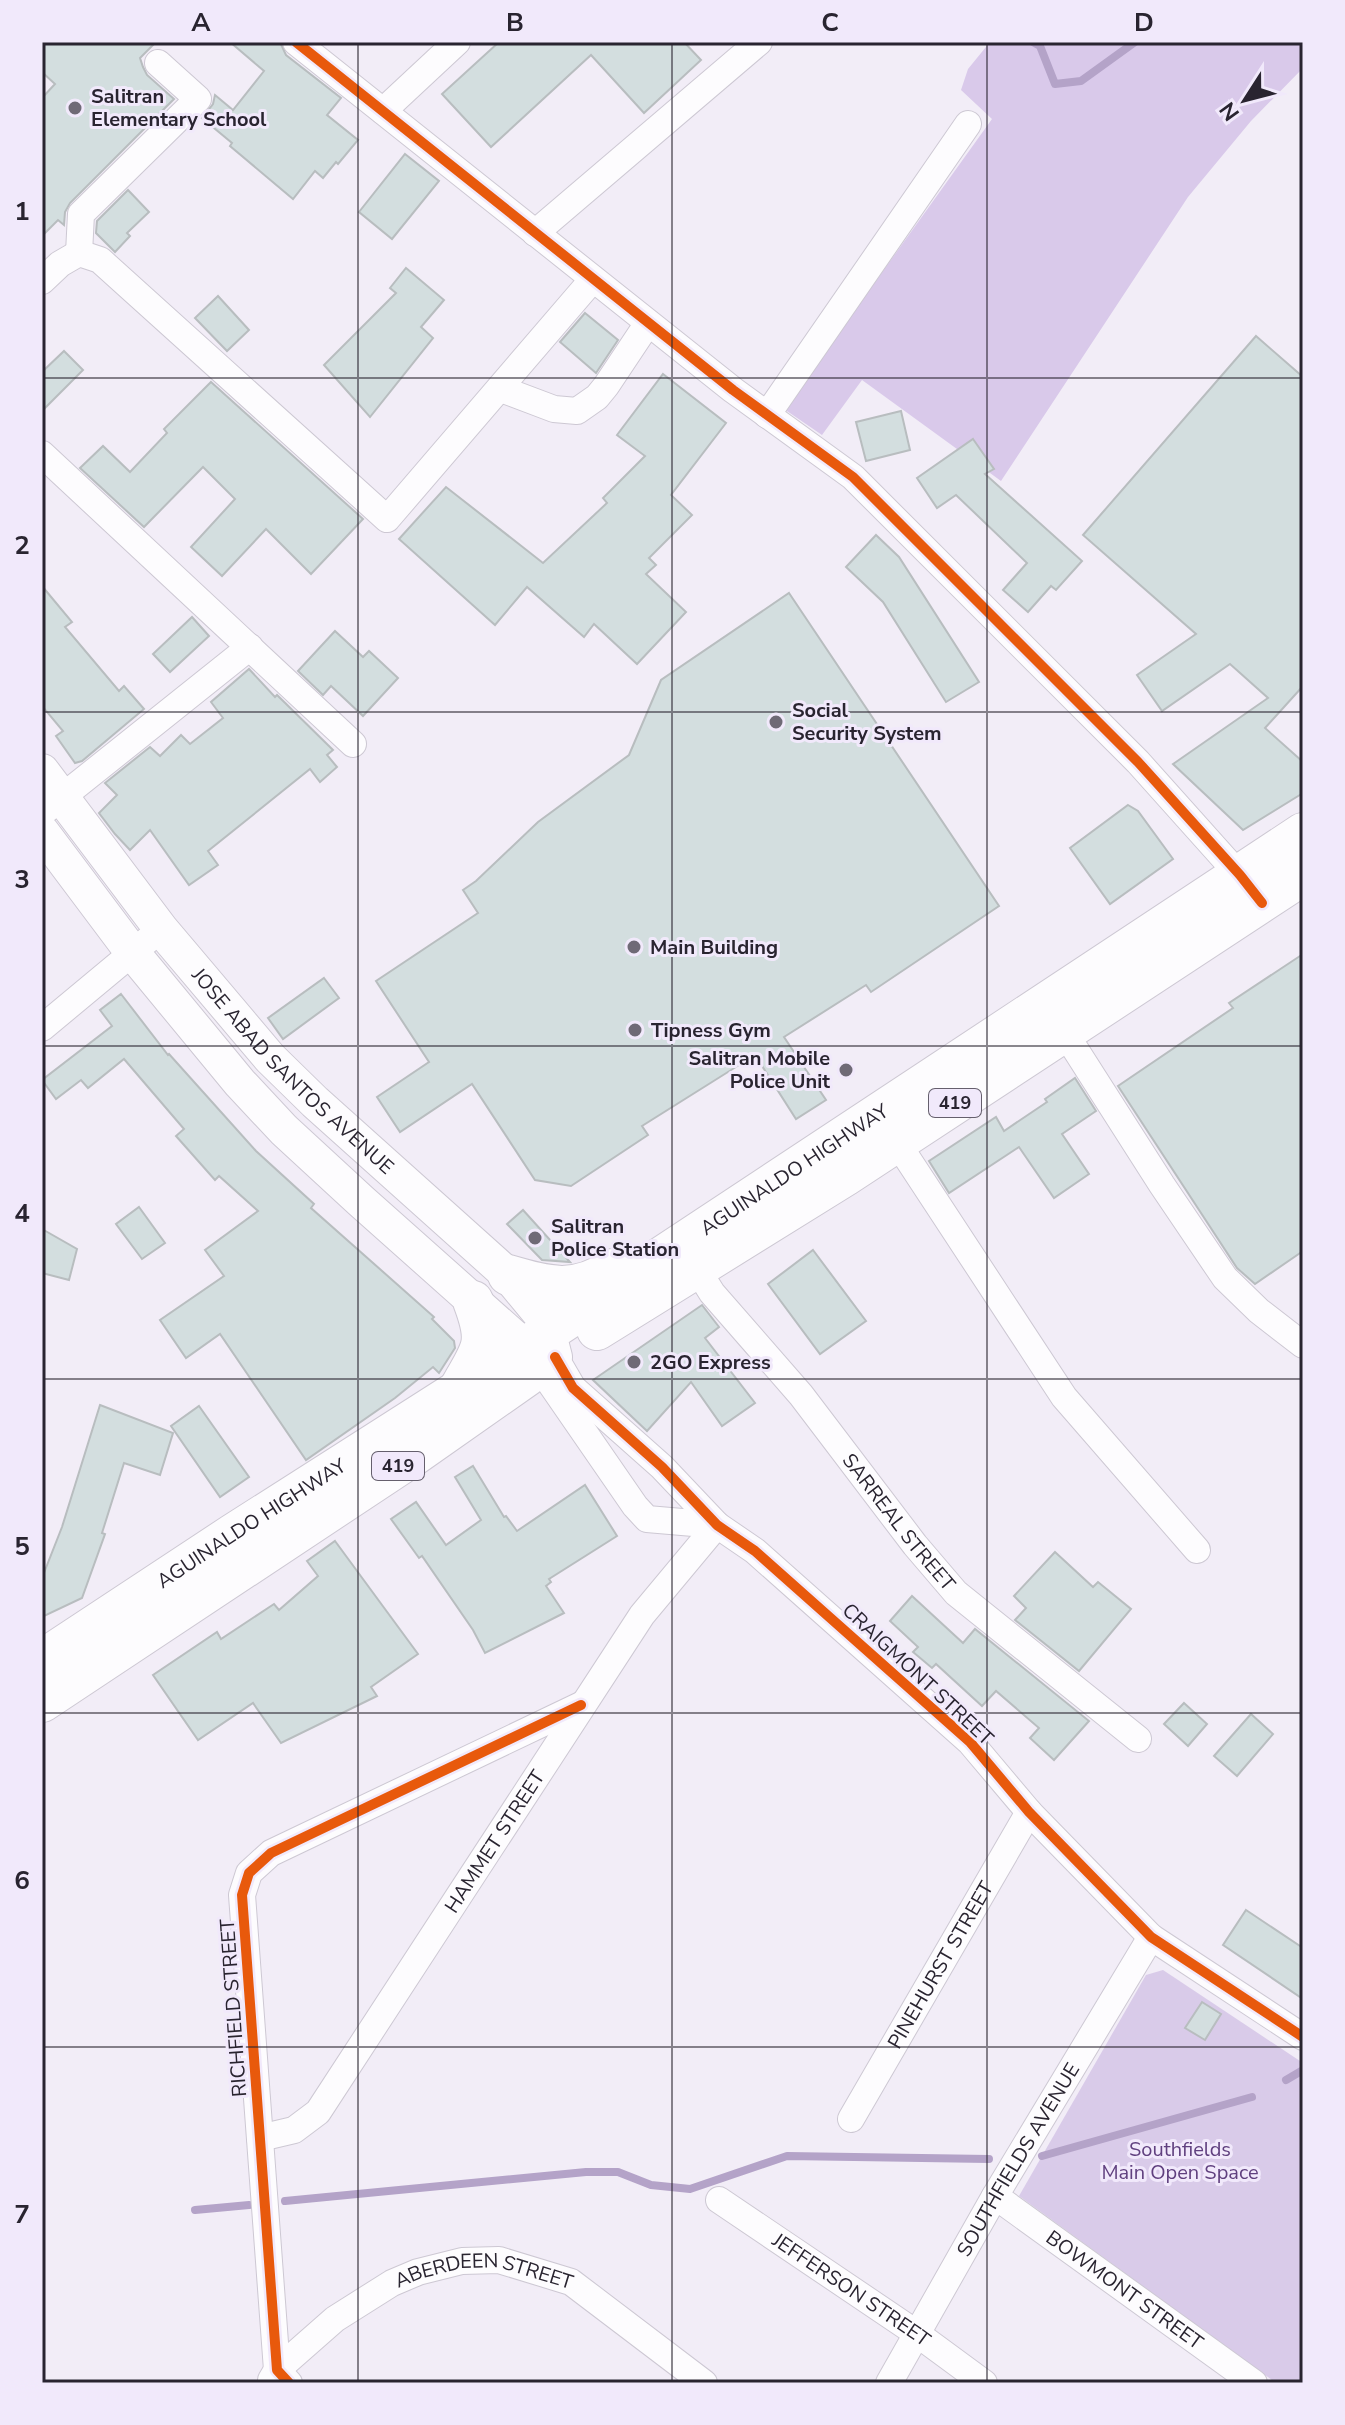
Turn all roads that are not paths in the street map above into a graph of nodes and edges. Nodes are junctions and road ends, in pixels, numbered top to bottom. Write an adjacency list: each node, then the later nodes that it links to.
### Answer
1 (296, 42): 5 (street)
2 (457, 42): 5 (street)
3 (759, 42): 7 (street)
4 (158, 63): 8 (street)
5 (383, 111): 7 (street)
6 (968, 124): 13 (street)
7 (535, 233): 9 (street)
8 (79, 253): 10 (street); 12 (street)
9 (593, 279): 11 (street); 12 (street)
10 (42, 281)
11 (648, 323): 12 (street); 13 (street)
12 (501, 389)
13 (767, 415): 22 (street)
14 (42, 454): 15 (street)
15 (250, 647): 16 (street); 18 (street)
16 (353, 744)
17 (42, 771): 18 (main road, JOSE ABAD SANTOS AVENUE)
18 (52, 805): 23 (main road, JOSE ABAD SANTOS AVENUE)
19 (42, 832): 24 (main road, JOSE ABAD SANTOS AVENUE)
20 (1303, 833): 22 (highway, AGUINALDO HIGHWAY / 419)
21 (1303, 875): 22 (highway, AGUINALDO HIGHWAY / 419)
22 (1251, 889): 25 (highway, AGUINALDO HIGHWAY / 419)
23 (161, 929): 24 (street); 30 (main road, JOSE ABAD SANTOS AVENUE)
24 (132, 952): 26 (street); 31 (main road, JOSE ABAD SANTOS AVENUE)
25 (1055, 1016): 27 (highway, AGUINALDO HIGHWAY / 419); 28 (highway, AGUINALDO HIGHWAY / 419); 32 (street)
26 (42, 1028)
27 (896, 1141): 29 (highway, AGUINALDO HIGHWAY / 419); 36 (street)
28 (765, 1186): 30 (highway); 33 (highway, AGUINALDO HIGHWAY / 419)
29 (697, 1269): 33 (highway, AGUINALDO HIGHWAY / 419); 40 (street, SARREAL STREET)
30 (508, 1275): 33 (main road, JOSE ABAD SANTOS AVENUE)
31 (473, 1301): 33 (main road, JOSE ABAD SANTOS AVENUE); 34 (highway)
32 (1303, 1345)
33 (542, 1350): 34 (highway, AGUINALDO HIGHWAY / 419); 35 (street, CRAIGMONT STREET); 35 (street, CRAIGMONT STREET); 38 (highway, AGUINALDO HIGHWAY / 419)
34 (458, 1389): 37 (highway, AGUINALDO HIGHWAY / 419)
35 (717, 1525): 39 (street, HAMMET STREET); 41 (street, CRAIGMONT STREET)
36 (1197, 1550)
37 (42, 1660)
38 (42, 1702)
39 (581, 1705): 45 (street, HAMMET STREET); 45 (street, RICHFIELD STREET)
40 (1138, 1739)
41 (1029, 1812): 42 (street, CRAIGMONT STREET); 44 (street, PINEHURST STREET)
42 (1151, 1937): 43 (street, CRAIGMONT STREET); 46 (street, SOUTHFIELDS AVENUE)
43 (1303, 2037)
44 (851, 2119)
45 (260, 2138): 49 (street, RICHFIELD STREET)
46 (995, 2196): 48 (street, SOUTHFIELDS AVENUE); 53 (street, BOWMONT STREET)
47 (719, 2200): 48 (street, JEFFERSON STREET)
48 (916, 2333): 51 (street, SOUTHFIELDS AVENUE); 52 (street, JEFFERSON STREET)
49 (279, 2379): 50 (street, ABERDEEN STREET)
50 (704, 2383)
51 (889, 2383)
52 (984, 2383)
53 (1254, 2383)

